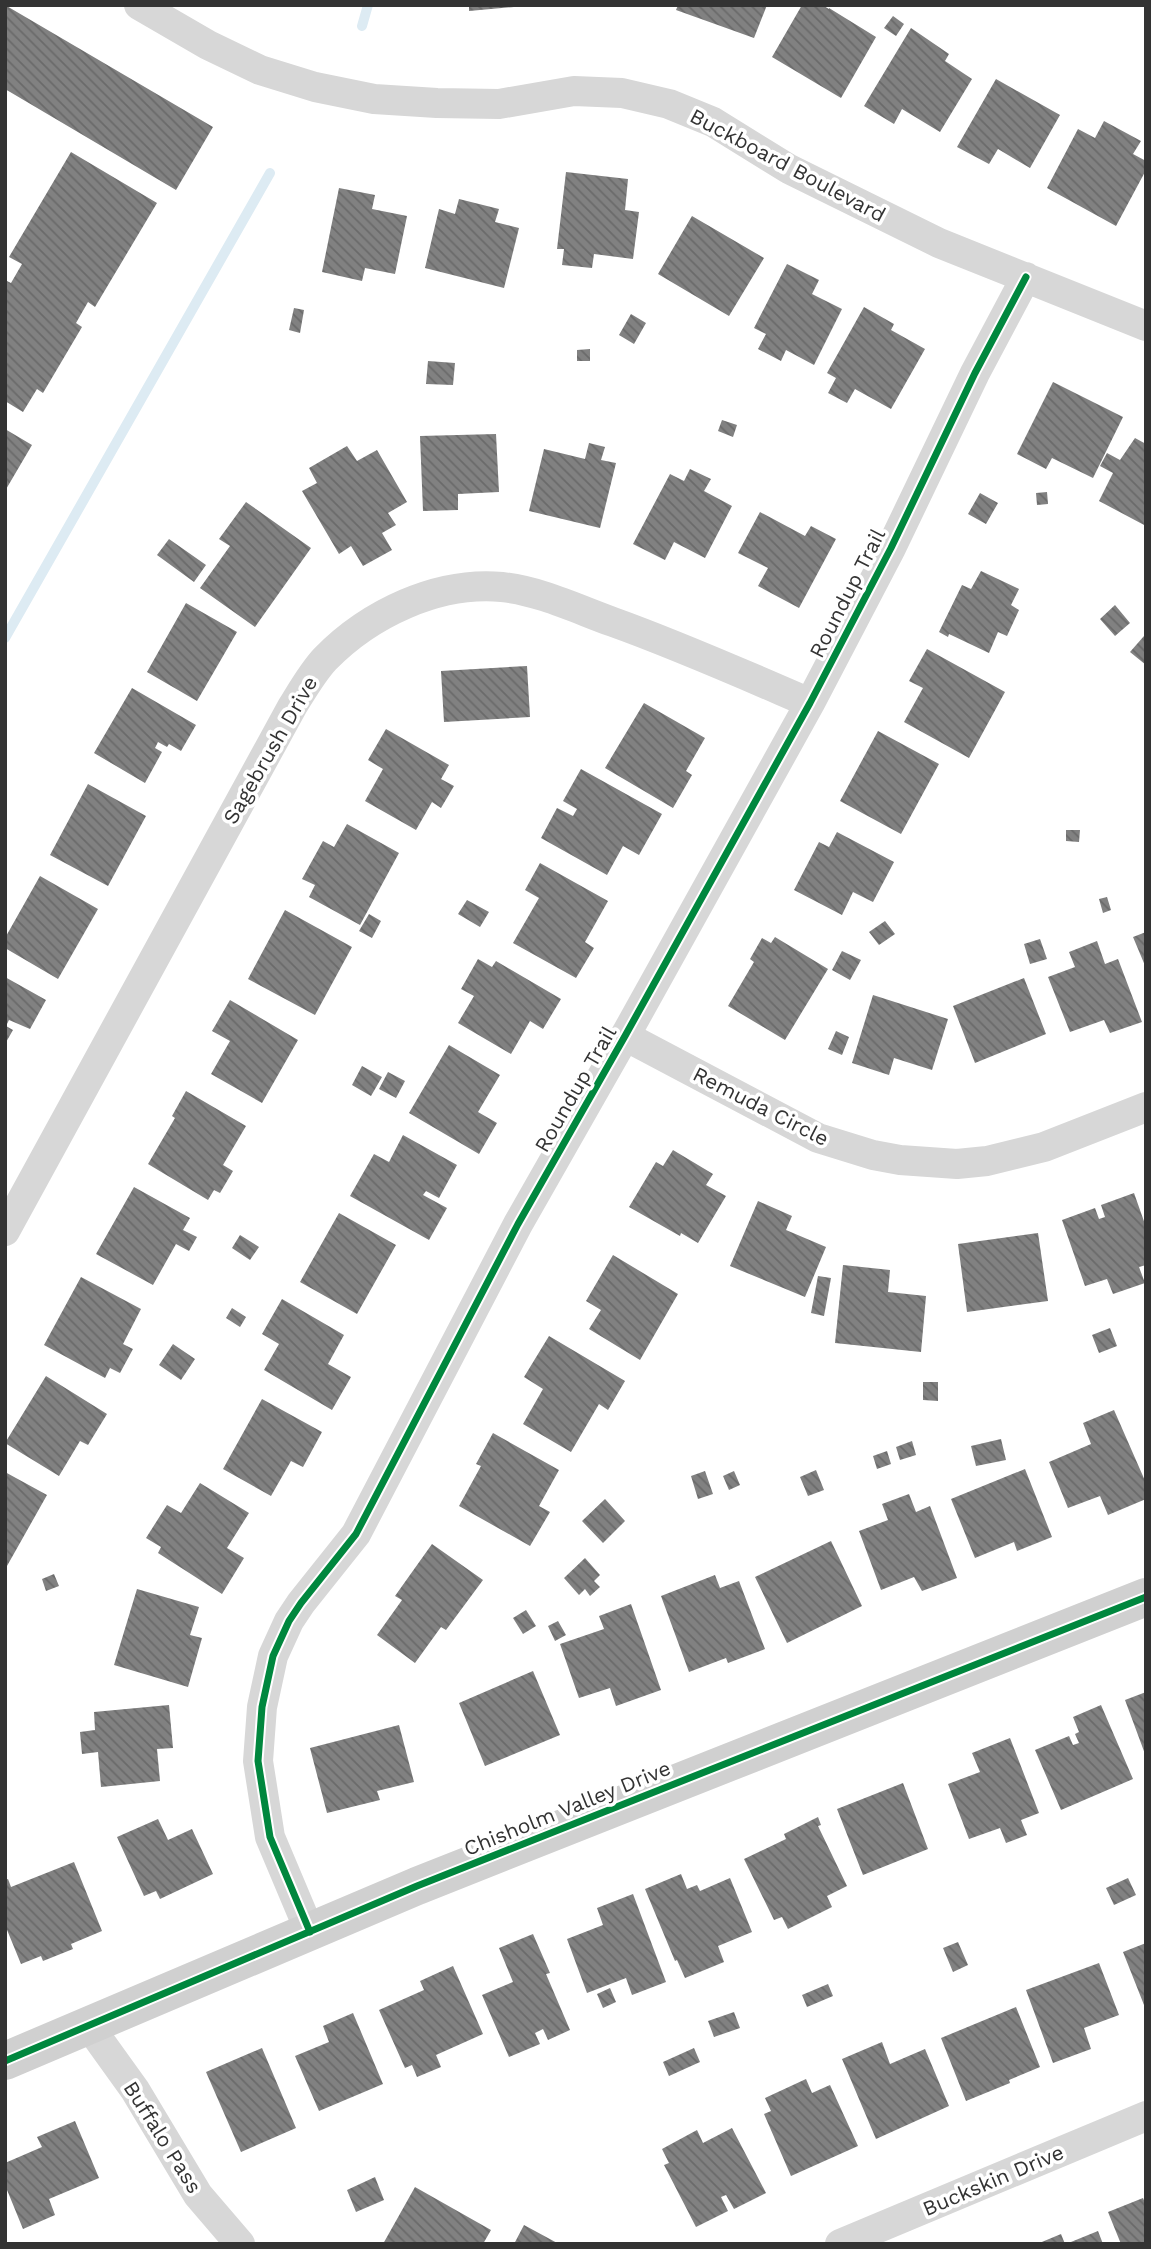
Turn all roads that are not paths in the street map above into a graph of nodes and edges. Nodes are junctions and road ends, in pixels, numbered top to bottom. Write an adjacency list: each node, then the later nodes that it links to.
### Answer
1 (139, 5): 2 (street, Buckboard Boulevard)
2 (1026, 277): 3 (street, Buckboard Boulevard); 4 (street, Roundup Trail)
3 (1146, 326)
4 (810, 703): 5 (street, Roundup Trail); 7 (street, Sagebrush Drive)
5 (625, 1036): 6 (street, Remuda Circle); 9 (street, Roundup Trail)
6 (1146, 1107)
7 (5, 1231)
8 (1146, 1597): 9 (street, Chisholm Valley Drive)
9 (310, 1932): 10 (street, Chisholm Valley Drive)
10 (89, 2026): 11 (street, Chisholm Valley Drive); 13 (street, Buffalo Pass)
11 (5, 2061)
12 (1146, 2116): 14 (street, Buckskin Drive)
13 (240, 2244)
14 (840, 2244)

